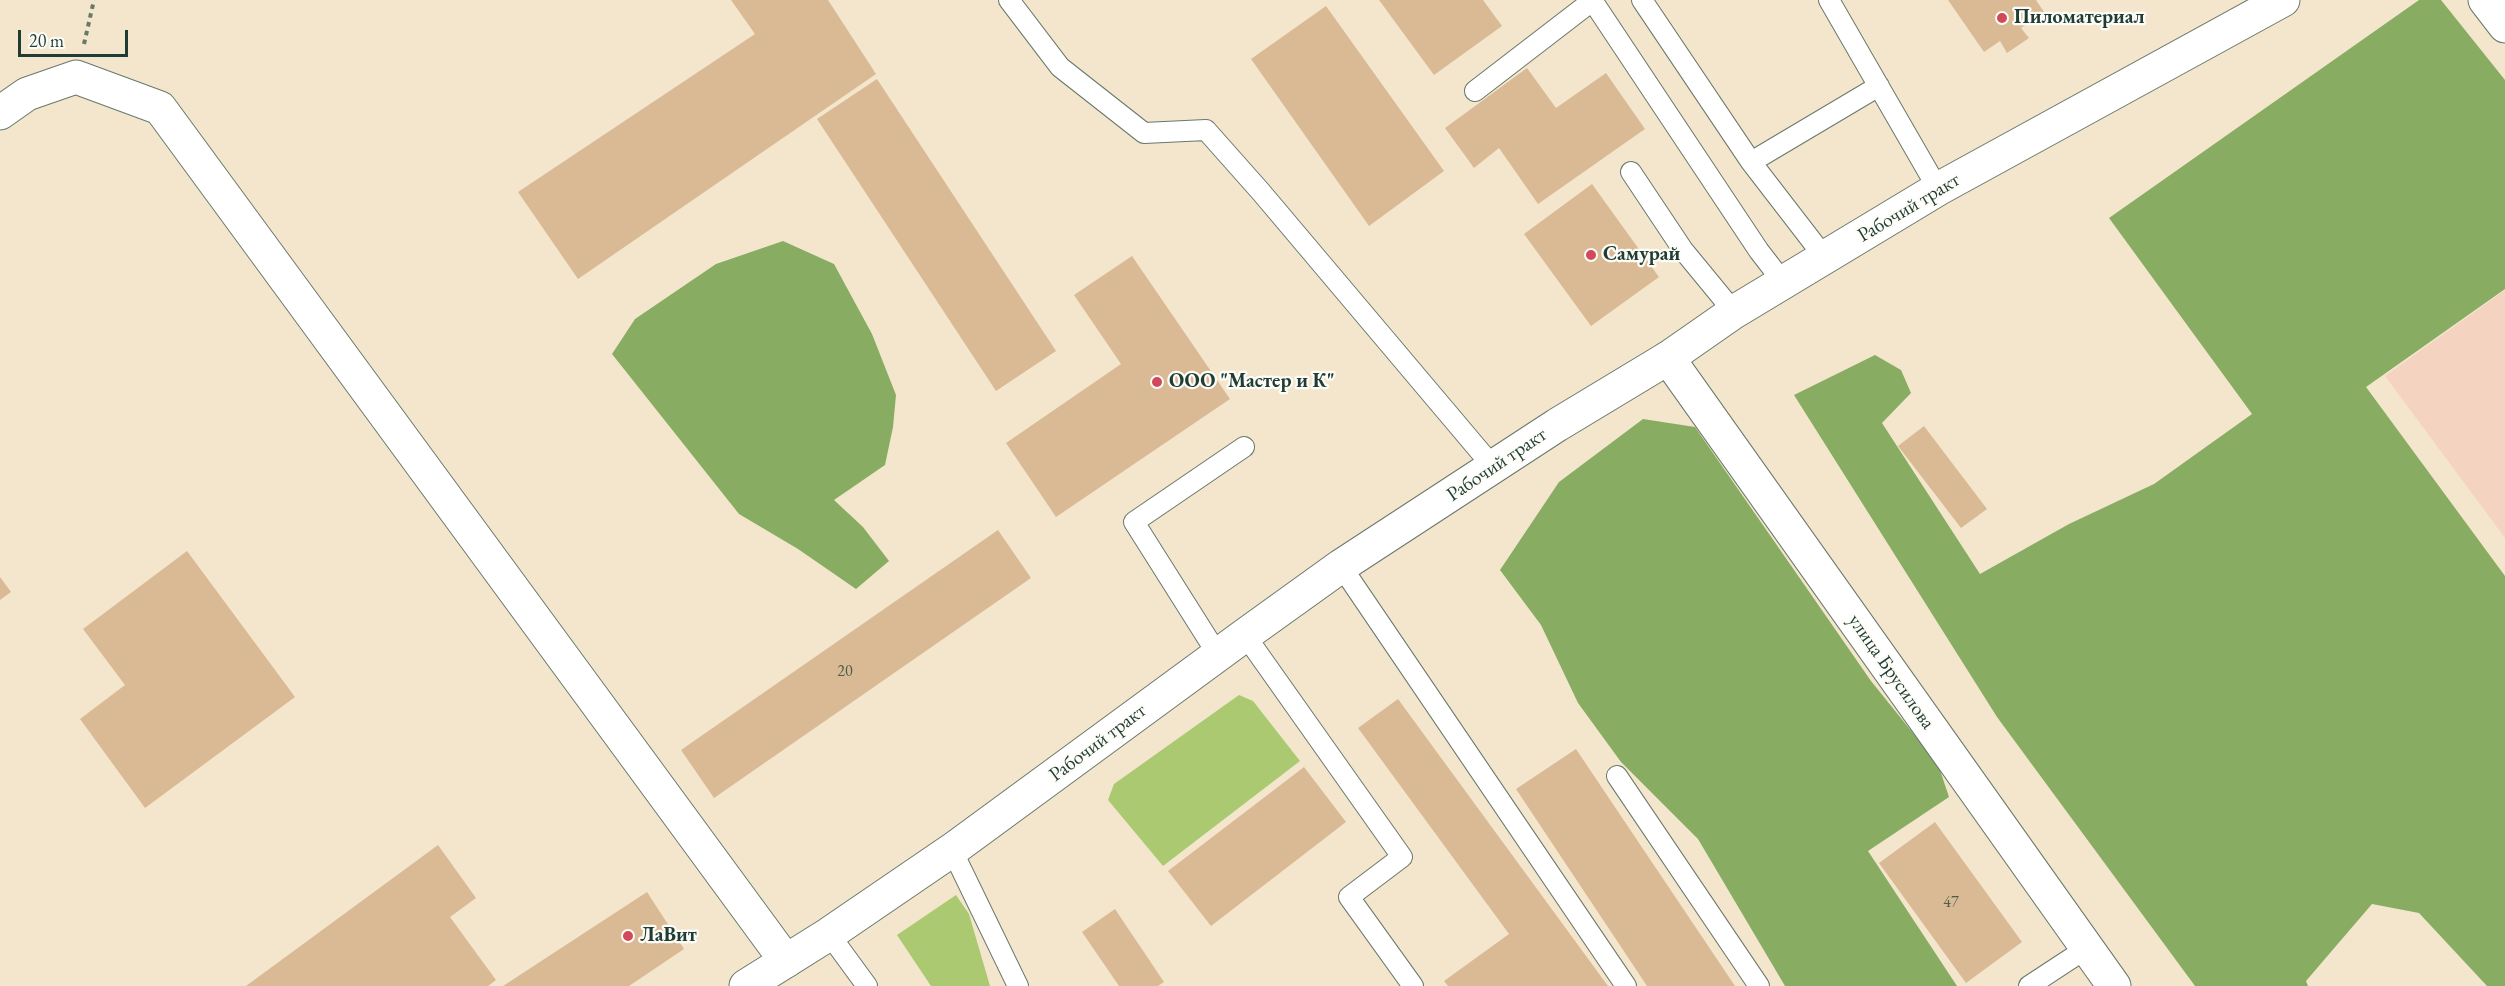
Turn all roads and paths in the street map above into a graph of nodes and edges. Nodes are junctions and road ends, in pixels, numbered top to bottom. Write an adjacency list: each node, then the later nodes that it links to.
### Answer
1 (94, 0): 9 (path)
2 (1009, 0): 21 (lane)
3 (1642, 0): 13 (lane)
4 (1829, 0): 10 (lane)
5 (2283, 0): 15 (street, Рабочий тракт)
6 (2485, 0): 8 (street)
7 (1592, 1): 11 (lane); 17 (lane)
8 (2505, 26)
9 (76, 77): 12 (street); 29 (street)
10 (1879, 86): 13 (lane); 15 (lane)
11 (1475, 91)
12 (0, 113)
13 (1751, 162): 16 (lane)
14 (1631, 172): 18 (lane)
15 (1938, 189): 16 (street, Рабочий тракт)
16 (1825, 258): 17 (street, Рабочий тракт)
17 (1784, 282): 18 (street, Рабочий тракт)
18 (1734, 312): 19 (street, Рабочий тракт)
19 (1668, 358): 21 (street, Рабочий тракт); 28 (street, улица Брусилова)
20 (1244, 447): 24 (lane)
21 (1494, 468): 22 (street, Рабочий тракт)
22 (1341, 567): 23 (street, Рабочий тракт); 34 (lane)
23 (1245, 635): 24 (street, Рабочий тракт); 33 (lane)
24 (1218, 655): 26 (street, Рабочий тракт)
25 (1617, 776): 35 (lane)
26 (952, 850): 27 (street, Рабочий тракт); 32 (lane)
27 (829, 934): 29 (street, Рабочий тракт); 31 (lane)
28 (2087, 948): 36 (lane); 37 (street, улица Брусилова)
29 (786, 961): 30 (street, Рабочий тракт)
30 (746, 986)
31 (867, 986)
32 (1018, 986)
33 (1413, 986)
34 (1626, 986)
35 (1759, 986)
36 (2029, 986)
37 (2114, 986)

